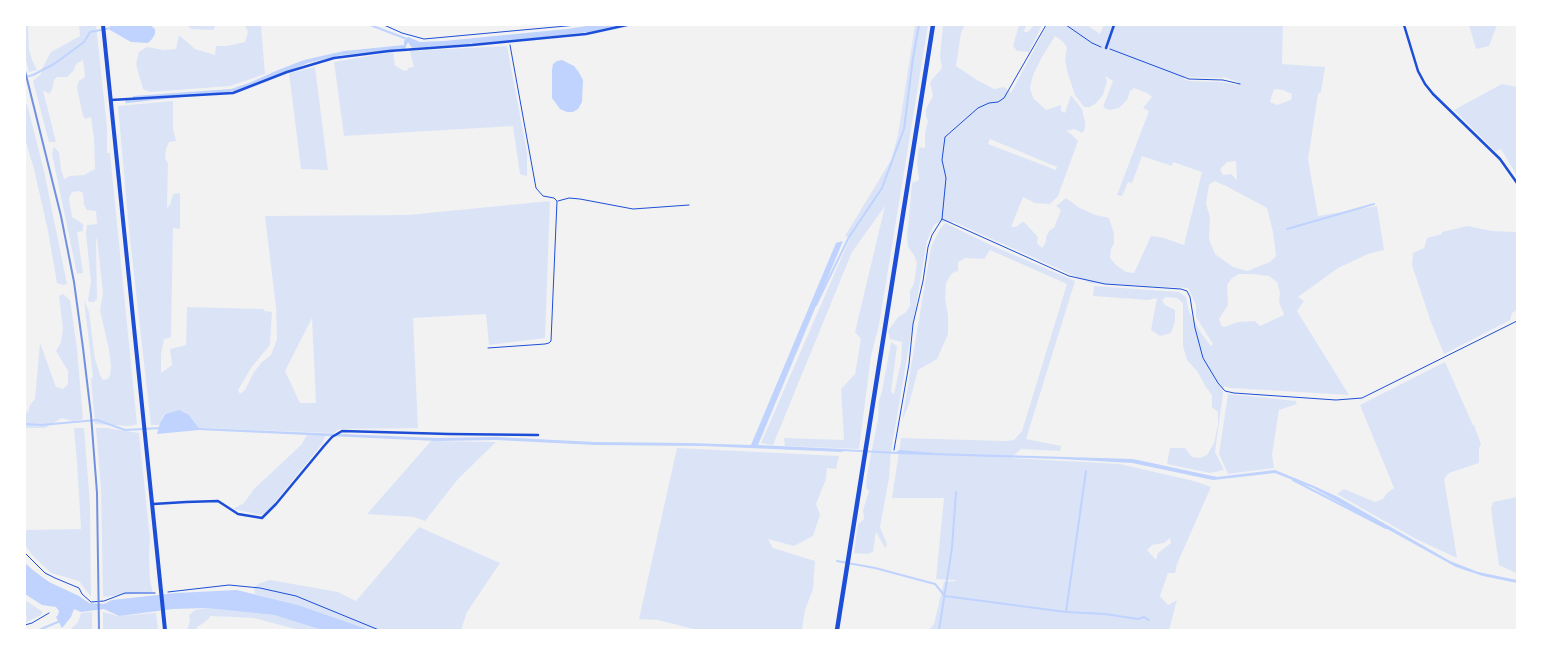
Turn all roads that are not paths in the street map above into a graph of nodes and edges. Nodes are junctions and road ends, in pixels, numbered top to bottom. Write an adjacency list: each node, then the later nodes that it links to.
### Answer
1 (103, 25): 7 (main road)
2 (627, 25): 7 (street)
3 (933, 25): 12 (highway)
4 (1114, 25): 6 (street)
5 (1404, 25): 8 (street)
6 (1106, 48)
7 (111, 100): 10 (main road)
8 (1517, 183)
9 (538, 435): 10 (street)
10 (152, 504): 11 (main road)
11 (165, 630)
12 (836, 630)

